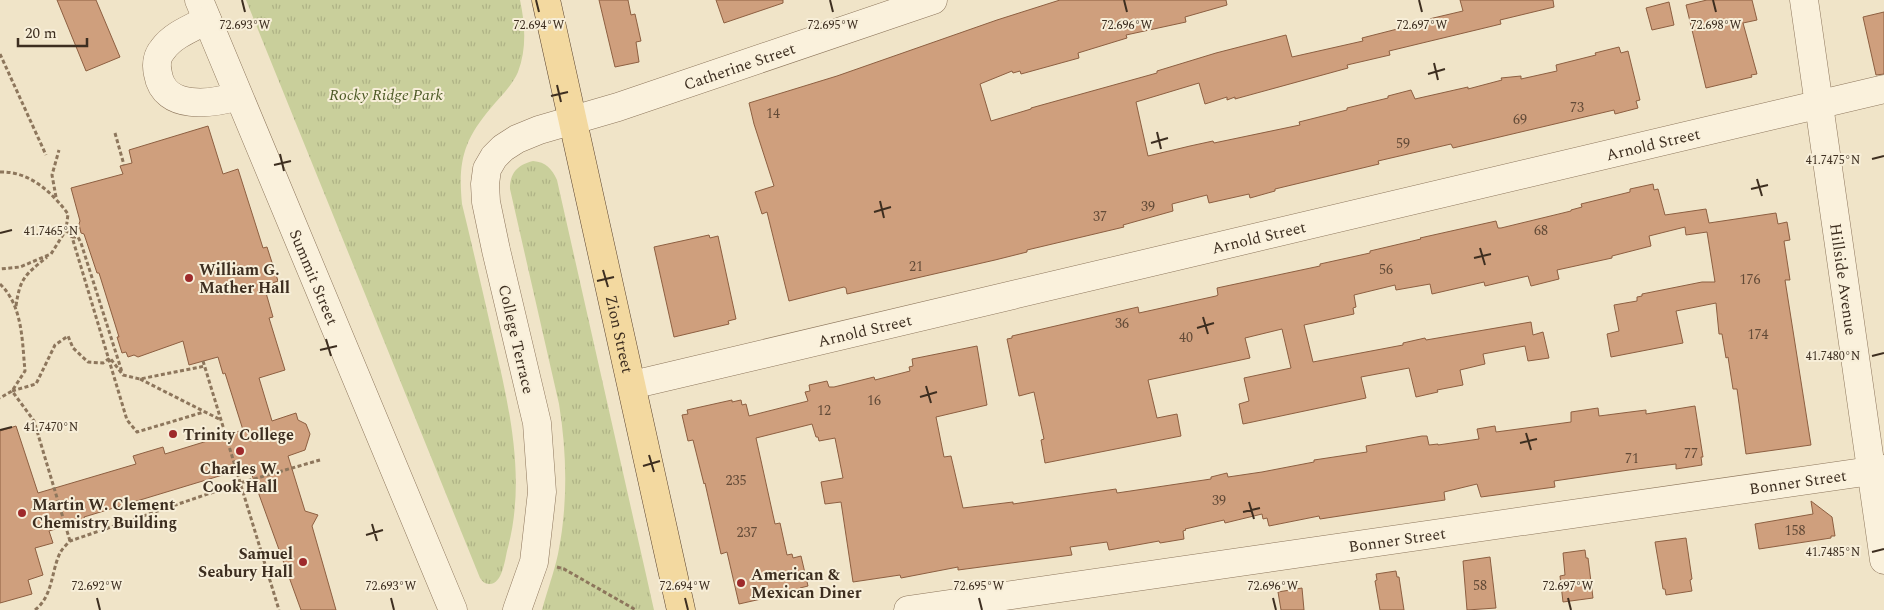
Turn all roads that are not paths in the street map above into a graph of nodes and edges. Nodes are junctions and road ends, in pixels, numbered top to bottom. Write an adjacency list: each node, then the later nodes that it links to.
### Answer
1 (546, 0): 8 (main road, Zion Street)
2 (933, 0): 8 (street, Catherine Street)
3 (1804, 0): 7 (street, Hillside Avenue)
4 (203, 10): 6 (street, Summit Street); 6 (street)
5 (1884, 89): 7 (street, Arnold Street)
6 (238, 96): 12 (street, Summit Street)
7 (1820, 104): 9 (street, Arnold Street); 10 (street, Hillside Avenue)
8 (573, 119): 9 (main road, Zion Street); 13 (street, College Terrace)
9 (632, 385): 14 (main road, Zion Street)
10 (1878, 470): 11 (street, Hillside Avenue); 15 (street, Bonner Street)
11 (1884, 560)
12 (453, 610)
13 (518, 610)
14 (681, 610)
15 (908, 610)

